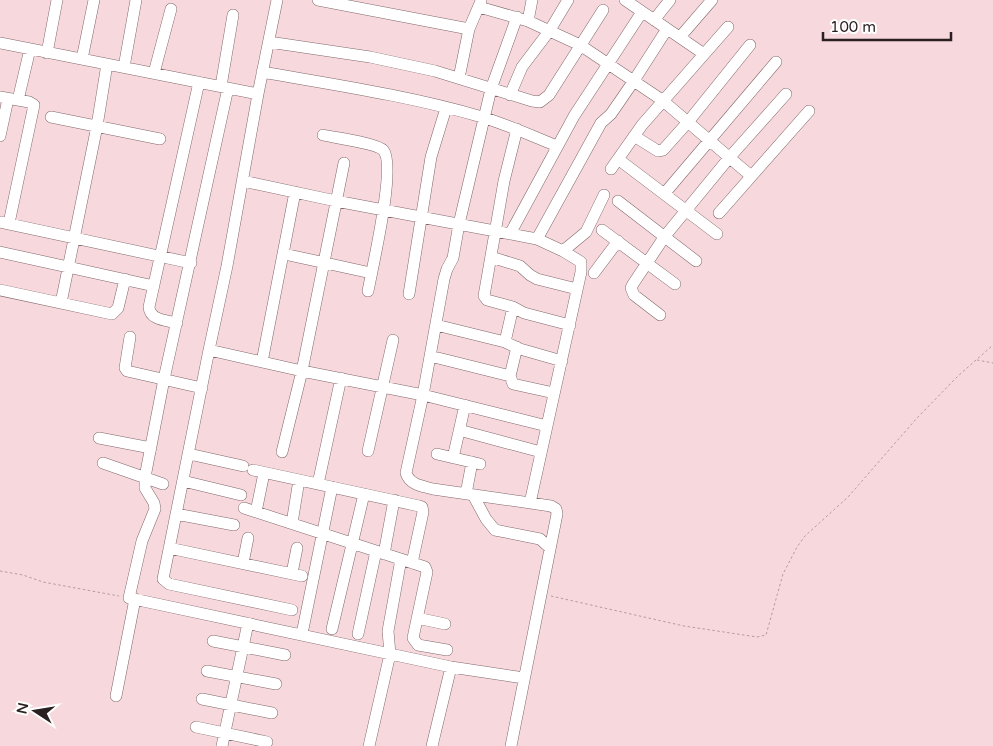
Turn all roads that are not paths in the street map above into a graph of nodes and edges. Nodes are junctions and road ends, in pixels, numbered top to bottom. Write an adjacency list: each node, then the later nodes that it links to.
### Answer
1 (57, 0): 29 (street)
2 (94, 0): 31 (street)
3 (136, 0): 35 (street)
4 (277, 0): 24 (street)
5 (318, 0): 21 (street)
6 (532, 0): 18 (street)
7 (568, 0): 22 (street)
8 (670, 0): 17 (street)
9 (712, 0): 23 (street)
10 (630, 1): 14 (street)
11 (480, 3): 16 (street); 21 (street)
12 (171, 9): 37 (street)
13 (603, 10): 26 (street)
14 (642, 12): 17 (street); 34 (street)
15 (233, 15): 41 (street)
16 (517, 17): 18 (street); 42 (street)
17 (654, 20): 20 (street)
18 (528, 21): 22 (street)
19 (728, 27): 30 (street)
20 (667, 28): 23 (street); 40 (street)
21 (469, 29): 38 (street)
22 (550, 30): 26 (street); 45 (street)
23 (680, 37): 30 (street)
24 (269, 42): 36 (street); 38 (street)
25 (0, 43): 28 (street)
26 (580, 45): 34 (street); 45 (street)
27 (750, 45): 52 (street)
28 (30, 49): 29 (street); 46 (street)
29 (47, 52): 31 (street)
30 (704, 54): 47 (street)
31 (82, 59): 33 (street)
32 (776, 62): 59 (street)
33 (107, 64): 35 (street); 53 (street)
34 (607, 64): 40 (street); 60 (street)
35 (124, 67): 37 (street)
36 (262, 72): 43 (street); 48 (street)
37 (154, 73): 39 (street)
38 (459, 78): 42 (street)
39 (199, 82): 41 (street); 89 (street)
40 (634, 82): 47 (street); 84 (street)
41 (225, 87): 43 (street); 93 (street)
42 (491, 88): 45 (street); 51 (street)
43 (258, 94): 66 (street)
44 (786, 94): 61 (street)
45 (510, 95)
46 (9, 99): 56 (street); 76 (street)
47 (662, 100): 52 (street); 57 (street)
48 (446, 108): 51 (street); 75 (street)
49 (809, 111): 65 (street)
50 (51, 117): 53 (street)
51 (483, 117): 54 (street); 77 (street)
52 (688, 122): 57 (street); 59 (street)
53 (97, 126): 58 (street); 82 (street)
54 (517, 129): 60 (street); 78 (street)
55 (323, 135): 72 (street)
56 (0, 136)
57 (634, 136): 62 (street)
58 (160, 139)
59 (708, 140): 61 (street); 68 (street)
60 (557, 146): 80 (street)
61 (729, 158): 65 (street); 73 (street)
62 (618, 159): 64 (street); 68 (street)
63 (344, 163): 70 (street)
64 (611, 169)
65 (751, 176): 74 (street)
66 (243, 180): 67 (street); 115 (street)
67 (295, 192): 70 (street); 88 (street)
68 (664, 194): 73 (street)
69 (604, 195): 86 (street)
70 (336, 201): 72 (street); 94 (street)
71 (618, 201): 83 (street)
72 (383, 209): 75 (street); 96 (street)
73 (686, 211): 81 (street); 83 (street)
74 (720, 213)
75 (422, 217): 77 (street); 104 (street)
76 (4, 222): 82 (street)
77 (459, 224): 78 (street); 109 (street)
78 (495, 230): 80 (street); 90 (street)
79 (602, 230): 85 (street)
80 (510, 234): 84 (street)
81 (717, 234)
82 (75, 236): 89 (street); 95 (street)
83 (665, 236): 91 (street); 92 (street)
84 (537, 239): 86 (street)
85 (618, 241): 92 (street); 97 (street)
86 (563, 251): 101 (street)
87 (0, 252): 95 (street)
88 (284, 254): 94 (street); 118 (street)
89 (160, 255): 93 (street); 100 (street)
90 (490, 257): 101 (street); 106 (street)
91 (696, 261)
92 (647, 262): 99 (street); 107 (street)
93 (191, 263): 108 (street)
94 (325, 263): 96 (street); 119 (street)
95 (68, 267): 98 (street); 105 (street)
96 (371, 273): 103 (street)
97 (594, 274)
98 (125, 279): 100 (street); 105 (street)
99 (675, 284)
100 (154, 286): 108 (street)
101 (577, 289): 110 (street)
102 (0, 290): 105 (street)
103 (368, 291)
104 (409, 294)
105 (61, 303)
106 (513, 306): 110 (street); 113 (street)
107 (660, 315)
108 (177, 323): 122 (street)
109 (436, 325): 113 (street); 116 (street)
110 (570, 325): 117 (street)
111 (130, 338): 122 (street)
112 (393, 340): 123 (street)
113 (505, 342): 114 (street)
114 (517, 347): 117 (street); 120 (street)
115 (208, 350): 118 (street); 124 (street)
116 (430, 356): 120 (street); 126 (street)
117 (562, 361): 125 (street)
118 (262, 362): 119 (street)
119 (302, 371): 121 (street); 133 (street)
120 (510, 376): 125 (street)
121 (341, 378): 123 (street); 144 (street)
122 (164, 379): 124 (street); 131 (street)
123 (382, 386): 126 (street); 132 (street)
124 (202, 388): 135 (street)
125 (554, 393): 128 (street)
126 (423, 395): 127 (street); 147 (street)
127 (464, 405): 128 (street); 129 (street)
128 (547, 426): 134 (street)
129 (459, 430): 134 (street); 137 (street)
130 (99, 438): 131 (street)
131 (150, 448): 140 (street)
132 (368, 451)
133 (282, 452)
134 (541, 452): 150 (street)
135 (189, 454): 139 (street); 142 (street)
136 (437, 454): 137 (street)
137 (453, 458): 147 (street)
138 (103, 463): 140 (street)
139 (264, 473): 141 (street); 152 (street)
140 (145, 477): 143 (street); 165 (street)
141 (299, 480): 144 (street); 154 (street)
142 (183, 481): 148 (street); 153 (street)
143 (163, 484)
144 (318, 484): 145 (street)
145 (332, 487): 146 (street); 156 (street)
146 (364, 494): 149 (street); 158 (street)
147 (470, 494): 150 (street); 161 (street)
148 (241, 495)
149 (394, 500): 162 (street); 163 (street)
150 (530, 503): 161 (street)
151 (244, 508): 152 (street)
152 (256, 512): 154 (street)
153 (176, 514): 155 (street); 159 (street)
154 (292, 523): 156 (street)
155 (234, 525)
156 (324, 534): 158 (street); 170 (street)
157 (248, 538): 164 (street)
158 (353, 544): 162 (street); 171 (street)
159 (169, 548): 164 (street); 166 (street)
160 (298, 548): 164 (street)
161 (550, 548): 181 (street)
162 (380, 552): 163 (street); 172 (street)
163 (407, 561): 167 (street); 176 (street)
164 (243, 563)
165 (132, 599): 168 (street); 183 (street)
166 (292, 610)
167 (417, 618): 169 (street); 175 (street)
168 (248, 623): 174 (street); 176 (street)
169 (445, 624)
170 (303, 629)
171 (332, 629)
172 (358, 634)
173 (213, 641): 174 (street)
174 (243, 647): 177 (street); 180 (street)
175 (447, 650)
176 (390, 654): 178 (street); 191 (street)
177 (285, 655)
178 (451, 667): 181 (street); 192 (street)
179 (207, 671): 180 (street)
180 (236, 676): 182 (street); 185 (street)
181 (524, 678): 193 (street)
182 (276, 684)
183 (116, 696)
184 (202, 699): 185 (street)
185 (230, 704): 186 (street); 188 (street)
186 (272, 712)
187 (196, 727): 188 (street)
188 (224, 733): 189 (street); 190 (street)
189 (267, 742)
190 (222, 746)
191 (369, 746)
192 (432, 746)
193 (511, 746)

